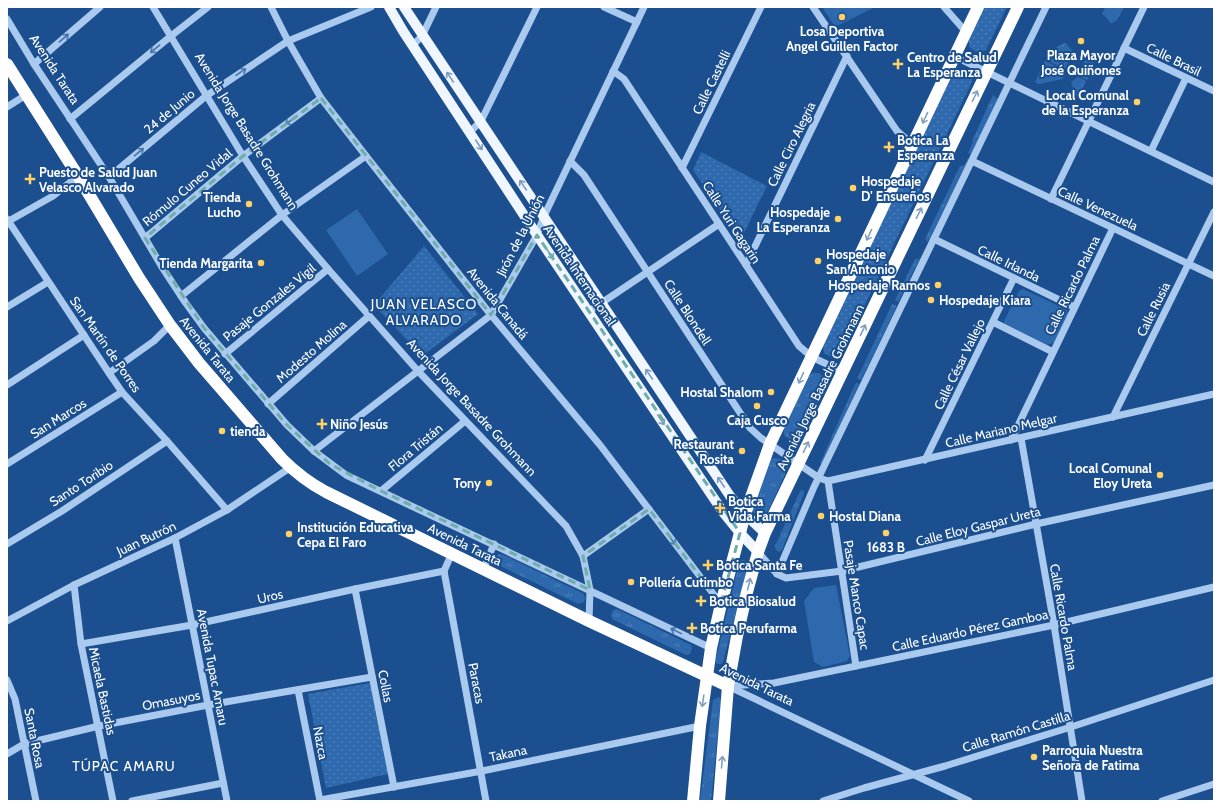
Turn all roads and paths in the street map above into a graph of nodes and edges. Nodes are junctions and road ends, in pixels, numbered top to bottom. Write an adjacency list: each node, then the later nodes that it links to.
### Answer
1 (100, 7): 30 (street, one-way to 1)
2 (153, 7): 22 (street, Avenida Jorge Basadre Grohmann)
3 (208, 7): 22 (street)
4 (271, 7): 24 (street, Avenida Canadá)
5 (370, 7): 24 (street, 24 de Junio)
6 (389, 7): 25 (main road, Avenida Internacional)
7 (404, 7): 23 (main road, Avenida Internacional)
8 (436, 7): 23 (street)
9 (537, 7): 41 (street)
10 (604, 7): 20 (street)
11 (644, 7): 20 (street, Jirón de la Unión)
12 (761, 7): 50 (street, Calle Castelli)
13 (813, 7): 27 (street)
14 (944, 7): 21 (street)
15 (978, 7): 21 (highway, Avenida Jorge Basadre Grohmann)
16 (1018, 7): 32 (highway, Avenida Jorge Basadre Grohmann)
17 (1046, 7): 34 (street)
18 (1144, 7): 26 (street)
19 (7, 19): 30 (street, Avenida Tarata)
20 (637, 22): 31 (street, Jirón de la Unión)
21 (966, 32): 28 (highway, Avenida Jorge Basadre Grohmann)
22 (171, 36): 37 (street, Avenida Jorge Basadre Grohmann); 40 (street, one-way to 40)
23 (422, 36): 25 (street); 41 (main road, Avenida Internacional, one-way to 23)
24 (288, 41): 37 (street, 24 de Junio, one-way to 24); 38 (street, Avenida Canadá)
25 (413, 45): 43 (main road, Avenida Internacional)
26 (1124, 48): 33 (street, Calle Brasil); 42 (street)
27 (847, 56): 44 (street); 65 (street, Calle Ciro Alegria)
28 (954, 56): 32 (street); 44 (highway, Avenida Jorge Basadre Grohmann, one-way to 44)
29 (7, 64): 36 (highway, Avenida Tarata)
30 (34, 64): 40 (street, Avenida Tarata)
31 (613, 71): 48 (street, Jirón de la Unión); 50 (street, Calle Yuri Gagarin)
32 (987, 72): 34 (street); 85 (highway, Avenida Jorge Basadre Grohmann, one-way to 32)
33 (1186, 78): 35 (street, Calle Brasil); 45 (street)
34 (1010, 83): 42 (street); 49 (street)
35 (1214, 91)
36 (26, 95): 39 (street); 51 (highway, Avenida Tarata)
37 (206, 96): 46 (street, Avenida Jorge Basadre Grohmann); 52 (street, 24 de Junio, one-way to 37)
38 (321, 98): 46 (street, Rómulo Cuneo Vidal, one-way to 46); 47 (street, Avenida Canadá)
39 (7, 107)
40 (70, 119): 52 (street, Avenida Tarata)
41 (481, 121): 43 (street); 57 (main road, Avenida Internacional, one-way to 41)
42 (1088, 121): 45 (street); 54 (street)
43 (470, 132): 61 (main road, Avenida Internacional, one-way to 61)
44 (912, 144): 83 (highway, Avenida Jorge Basadre Grohmann, one-way to 83)
45 (1150, 151): 53 (street)
46 (243, 156): 56 (street, Avenida Jorge Basadre Grohmann); 62 (street, Rómulo Cuneo Vidal)
47 (366, 156): 56 (street); 76 (street, Avenida Canadá)
48 (570, 161): 57 (street, Jirón de la Unión); 67 (street, Calle Blondell)
49 (972, 161): 54 (street, Calle Venezuela); 63 (street)
50 (682, 168): 59 (street, Calle Yuri Gagarin)
51 (78, 176): 58 (street); 79 (highway, Avenida Tarata)
52 (109, 177): 62 (street, Avenida Tarata)
53 (1214, 182)
54 (1051, 198): 60 (street, Calle Venezuela)
55 (1214, 212): 64 (street, Calle Rusia)
56 (282, 215): 66 (street, Avenida Jorge Basadre Grohmann); 71 (street)
57 (544, 216): 61 (street, Jirón de la Unión); 72 (main road, Avenida Internacional)
58 (7, 221): 70 (street, San Martín de Porres)
59 (719, 224): 65 (street, Calle Yuri Gagarin); 67 (street)
60 (1113, 228): 64 (street, Calle Venezuela); 74 (street, Calle Ricardo Palma)
61 (537, 235): 75 (main road, Avenida Internacional, one-way to 75); 76 (street, Jirón de la Unión)
62 (145, 238): 71 (street, Avenida Tarata)
63 (934, 239): 69 (street, Calle Irlanda); 102 (street)
64 (1189, 264): 68 (street, Calle Venezuela); 91 (street, Calle Rusia)
65 (746, 265): 83 (street, Calle Yuri Gagarin)
66 (328, 269): 77 (street, Avenida Jorge Basadre Grohmann); 82 (street, Pasaje Gonzales Vigil)
67 (648, 272): 72 (street); 96 (street, Calle Blondell)
68 (1214, 276)
69 (1014, 278): 74 (street, Calle Irlanda); 78 (street, Calle César Vallejo)
70 (48, 282): 73 (street); 80 (street, San Martín de Porres)
71 (181, 296): 82 (street, Avenida Tarata)
72 (602, 303): 75 (street); 108 (main road, Avenida Internacional, one-way to 72)
73 (7, 307)
74 (1074, 307): 81 (street, Calle Ricardo Palma)
75 (588, 312): 110 (main road, Avenida Internacional, one-way to 110)
76 (491, 315): 84 (street, Jirón de la Unión); 106 (street, Avenida Canadá)
77 (369, 316): 84 (street, Avenida Jorge Basadre Grohmann); 90 (street, Modesto Molina)
78 (992, 322): 81 (street); 98 (street, Calle César Vallejo)
79 (170, 325): 86 (street); 101 (highway, Avenida Tarata)
80 (84, 335): 86 (street, San Martín de Porres); 87 (street)
81 (1053, 352): 94 (street, Calle Ricardo Palma)
82 (225, 354): 90 (street, Avenida Tarata)
83 (812, 357): 85 (street, Calle Yuri Gagarin); 96 (highway, Avenida Jorge Basadre Grohmann, one-way to 96)
84 (418, 371): 92 (street, Avenida Jorge Basadre Grohmann); 97 (street, Jirón de la Unión)
85 (843, 372): 100 (highway, Avenida Jorge Basadre Grohmann, one-way to 85)
86 (109, 373): 88 (street, San Martín de Porres)
87 (7, 385)
88 (122, 392): 95 (street, San Martín de Porres); 99 (street, San Marcos)
89 (1214, 394): 91 (street, Calle Mariano Melgar)
90 (268, 404): 97 (street, Avenida Tarata)
91 (1113, 417): 93 (street, Calle Mariano Melgar)
92 (465, 421): 105 (street, Flora Tristán); 117 (street, Avenida Jorge Basadre Grohmann)
93 (1021, 438): 94 (street, Calle Mariano Melgar); 109 (street, Calle Ricardo Palma)
94 (1011, 440): 98 (street, Calle Mariano Melgar)
95 (167, 441): 107 (street, San Martín de Porres); 113 (street, Santo Toribio)
96 (770, 444): 100 (street, Calle Blondell); 108 (highway, Avenida Jorge Basadre Grohmann)
97 (314, 451): 105 (street, Avenida Tarata)
98 (925, 460): 103 (street, Calle Mariano Melgar)
99 (7, 464)
100 (798, 464): 102 (street, Calle Mariano Melgar); 111 (highway, Avenida Jorge Basadre Grohmann)
101 (291, 467): 107 (street, Juan Butrón); 116 (highway, Avenida Tarata)
102 (818, 478): 103 (street, Calle Mariano Melgar); 121 (street)
103 (828, 481): 120 (street, Pasaje Manco Capac)
104 (1214, 484): 109 (street, Calle Eloy Gaspar Ureta)
105 (381, 491): 114 (street, Avenida Tarata)
106 (649, 509): 117 (street); 126 (street, Avenida Canadá, one-way to 126)
107 (227, 510): 112 (street, Juan Butrón)
108 (745, 514): 110 (highway, Avenida Jorge Basadre Grohmann); 111 (main road, Avenida Internacional)
109 (1036, 524): 120 (street, Calle Eloy Gaspar Ureta); 130 (street, Calle Ricardo Palma)
110 (740, 533): 115 (main road, Avenida Internacional); 126 (highway, Avenida Jorge Basadre Grohmann)
111 (765, 533): 115 (highway, Avenida Jorge Basadre Grohmann)
112 (175, 538): 122 (street, Juan Butrón); 129 (street, Avenida Tupac Amaru)
113 (7, 544)
114 (494, 544): 118 (street); 125 (street, Avenida Tarata)
115 (758, 552): 121 (street); 138 (highway, Avenida Jorge Basadre Grohmann, one-way to 115)
116 (452, 553): 118 (highway, Avenida Tarata); 119 (street)
117 (583, 556): 125 (street, Avenida Jorge Basadre Grohmann)
118 (484, 568): 128 (highway, Avenida Tarata)
119 (444, 571): 124 (street, Uros); 146 (street, Paracas)
120 (842, 571): 121 (street, Calle Eloy Gaspar Ureta); 133 (street, Pasaje Manco Capac)
121 (777, 574)
122 (74, 585): 127 (street, Juan Butrón); 131 (street, Micaela Bastidas)
123 (1214, 587): 130 (street, Calle Eduardo Pérez Gamboa)
124 (355, 589): 129 (street, Uros); 135 (street, Collas)
125 (590, 590): 128 (street, Avenida Jorge Basadre Grohmann); 132 (street, Avenida Tarata, one-way to 125)
126 (721, 604): 132 (highway, Avenida Jorge Basadre Grohmann)
127 (7, 621)
128 (589, 621): 134 (highway, Avenida Tarata)
129 (192, 625): 131 (street, Uros); 140 (street, Avenida Tupac Amaru)
130 (1054, 625): 133 (street, Calle Eduardo Pérez Gamboa); 143 (street, Calle Ricardo Palma)
131 (82, 644): 141 (street, Micaela Bastidas)
132 (711, 648): 134 (highway, Avenida Jorge Basadre Grohmann)
133 (856, 666): 138 (street, Calle Eduardo Pérez Gamboa)
134 (707, 675): 138 (highway, Avenida Tarata); 142 (highway, Avenida Jorge Basadre Grohmann, one-way to 142)
135 (372, 677): 139 (street, Omasuyos); 150 (street, Collas)
136 (1214, 680): 143 (street, Calle Ramón Castilla)
137 (8, 684): 144 (street, Santa Rosa)
138 (728, 686): 147 (street, Avenida Tarata); 158 (highway, Avenida Jorge Basadre Grohmann, one-way to 138)
139 (298, 690): 140 (street, Omasuyos); 155 (street, Nazca)
140 (208, 705): 141 (street, Omasuyos); 148 (street, Avenida Tupac Amaru)
141 (99, 726): 144 (street, Omasuyos); 152 (street, Micaela Bastidas)
142 (700, 726): 146 (street, Takana); 157 (highway, Avenida Jorge Basadre Grohmann)
143 (1071, 727): 147 (street, Calle Ramón Castilla); 161 (street, Calle Ricardo Palma)
144 (24, 744): 145 (street, Omasuyos); 151 (street, Santa Rosa)
145 (7, 754)
146 (482, 771): 150 (street, Takana); 156 (street, Paracas)
147 (915, 775): 159 (street, Calle Ramón Castilla); 160 (street, Avenida Tarata)
148 (223, 783): 153 (street); 154 (street, Avenida Tupac Amaru)
149 (1214, 784): 162 (street)
150 (394, 787): 155 (street, Takana)
151 (36, 801)
152 (113, 801)
153 (132, 801)
154 (227, 801)
155 (320, 801)
156 (486, 801)
157 (693, 801)
158 (719, 801)
159 (823, 801)
160 (969, 801)
161 (1082, 801)
162 (1162, 801)

